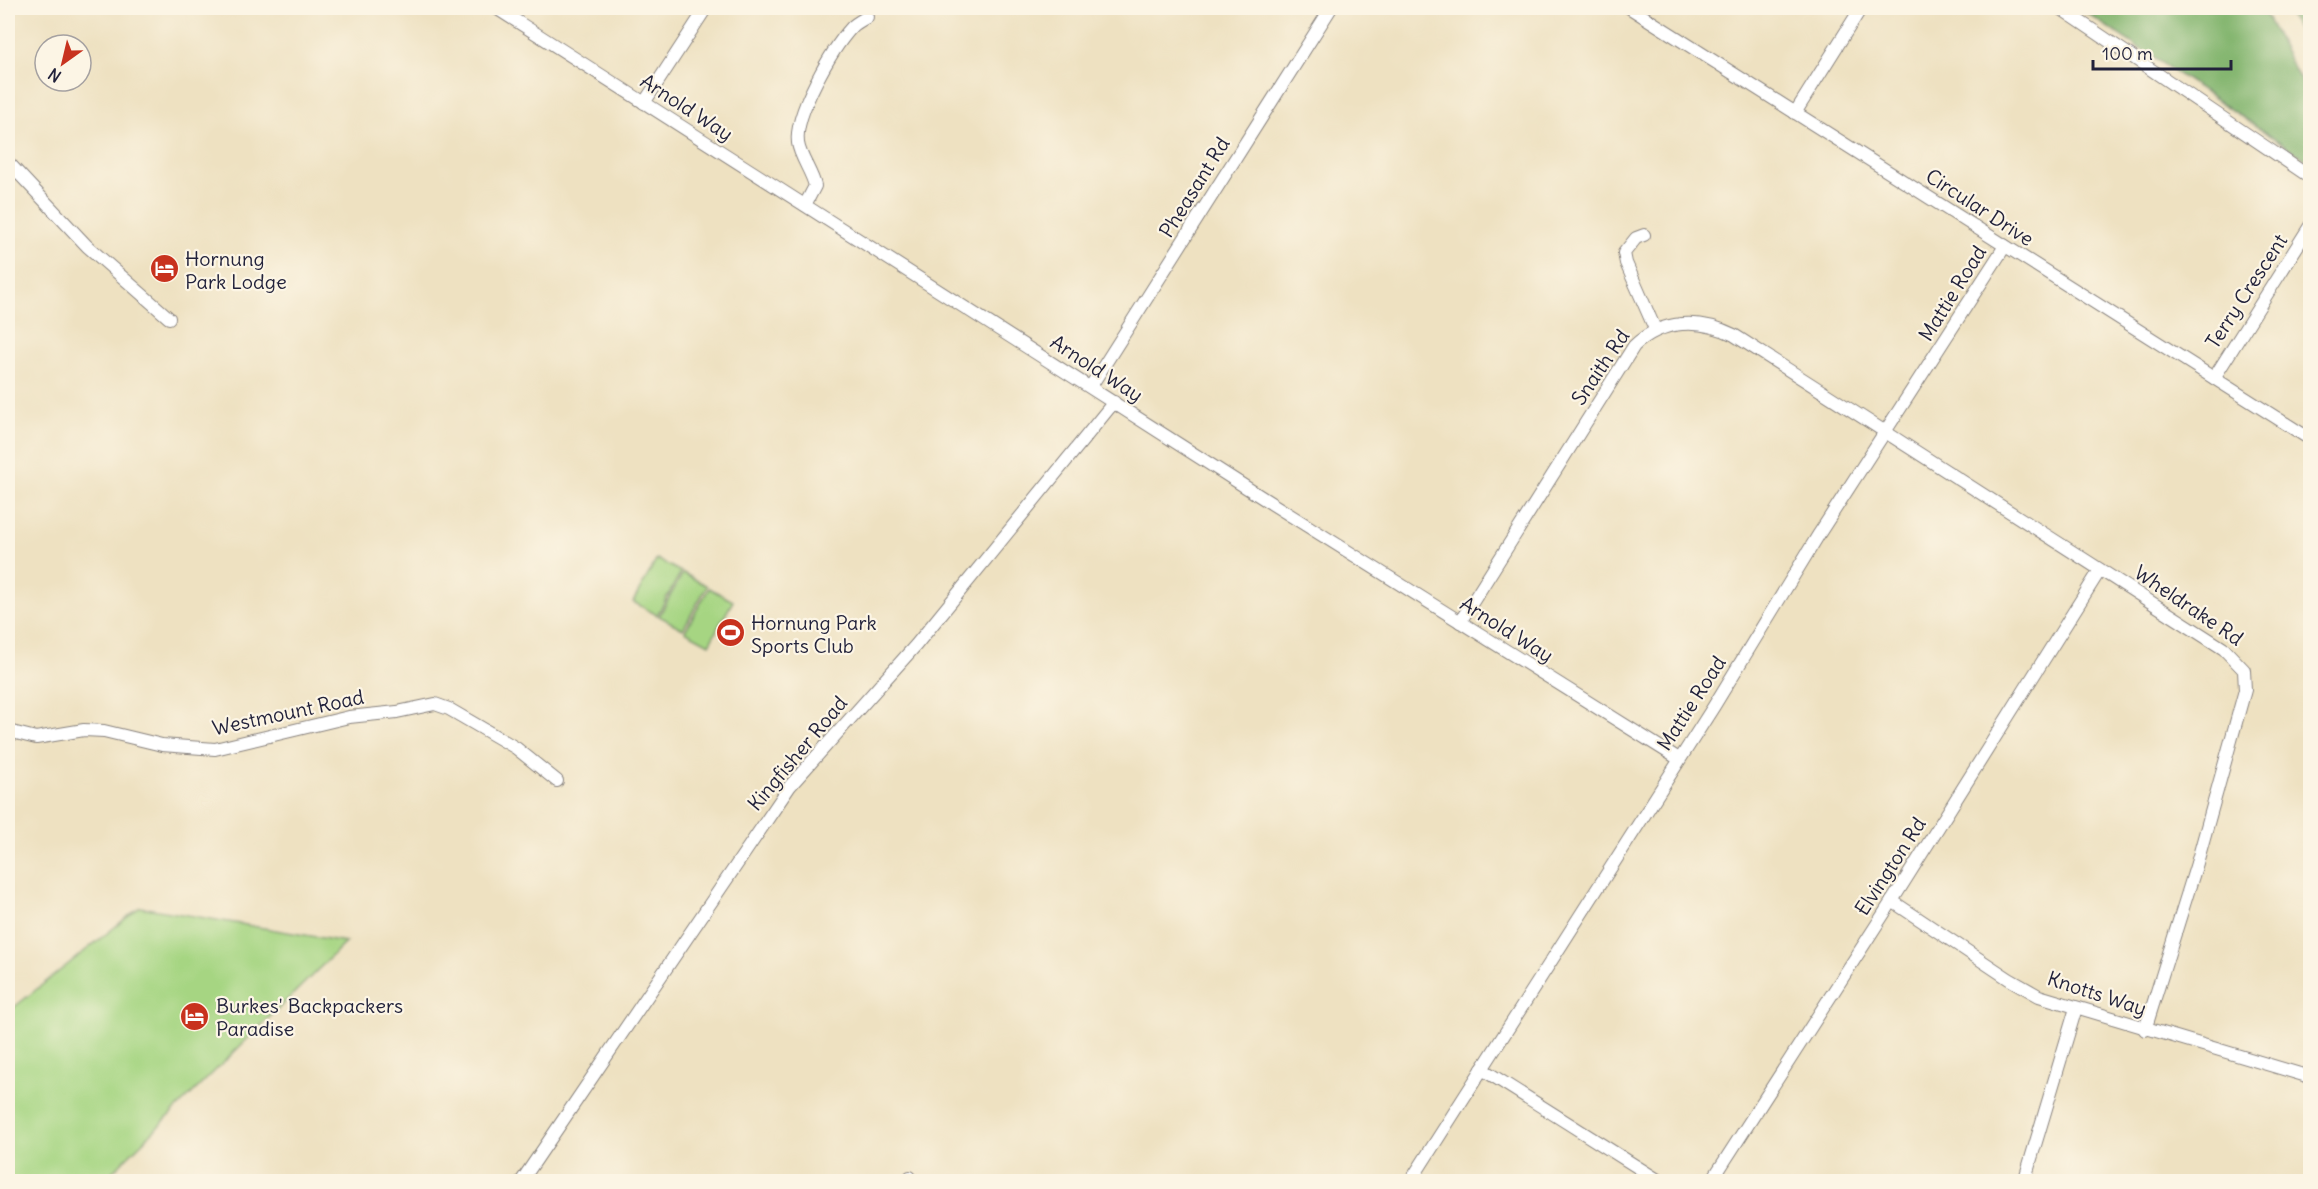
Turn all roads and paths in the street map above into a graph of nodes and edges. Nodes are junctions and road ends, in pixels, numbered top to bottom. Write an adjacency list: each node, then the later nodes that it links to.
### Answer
1 (496, 8): 8 (street, Arnold Way)
2 (706, 8): 8 (street)
3 (1331, 8): 19 (street, Pheasant Rd)
4 (1630, 8): 9 (street, Circular Drive)
5 (1861, 8): 9 (street)
6 (2060, 8): 11 (street)
7 (867, 17): 12 (street)
8 (644, 103): 12 (street, Arnold Way)
9 (1795, 113): 15 (street, Circular Drive)
10 (8, 162): 16 (street)
11 (2310, 177)
12 (805, 205): 19 (street, Arnold Way)
13 (2310, 226): 18 (street, Terry Crescent)
14 (1644, 235): 17 (street)
15 (2005, 246): 18 (street, Circular Drive); 21 (street, Mattie Road)
16 (170, 318)
17 (1655, 330): 21 (street, Snaith Rd); 24 (street, Snaith Rd)
18 (2214, 378): 22 (street, Circular Drive)
19 (1091, 386): 20 (street, Arnold Way)
20 (1114, 402): 24 (street, Arnold Way); 33 (street, Kingfisher Road)
21 (1885, 433): 23 (street, Wheldrake Rd); 26 (street, Mattie Road)
22 (2310, 439)
23 (2100, 570): 28 (street, Elvington Rd); 30 (street, Wheldrake Rd)
24 (1460, 622): 26 (street, Arnold Way)
25 (8, 731): 27 (street, Westmount Road)
26 (1679, 759): 31 (street, Mattie Road)
27 (557, 781)
28 (1892, 901): 29 (street, Knotts Way); 36 (street, Elvington Rd)
29 (2076, 1008): 30 (street, Knotts Way); 37 (street)
30 (2145, 1029): 32 (street, Knotts Way)
31 (1482, 1069): 34 (street, Mattie Road); 35 (street)
32 (2310, 1077)
33 (521, 1182)
34 (1410, 1182)
35 (1661, 1182)
36 (1711, 1182)
37 (2024, 1182)

